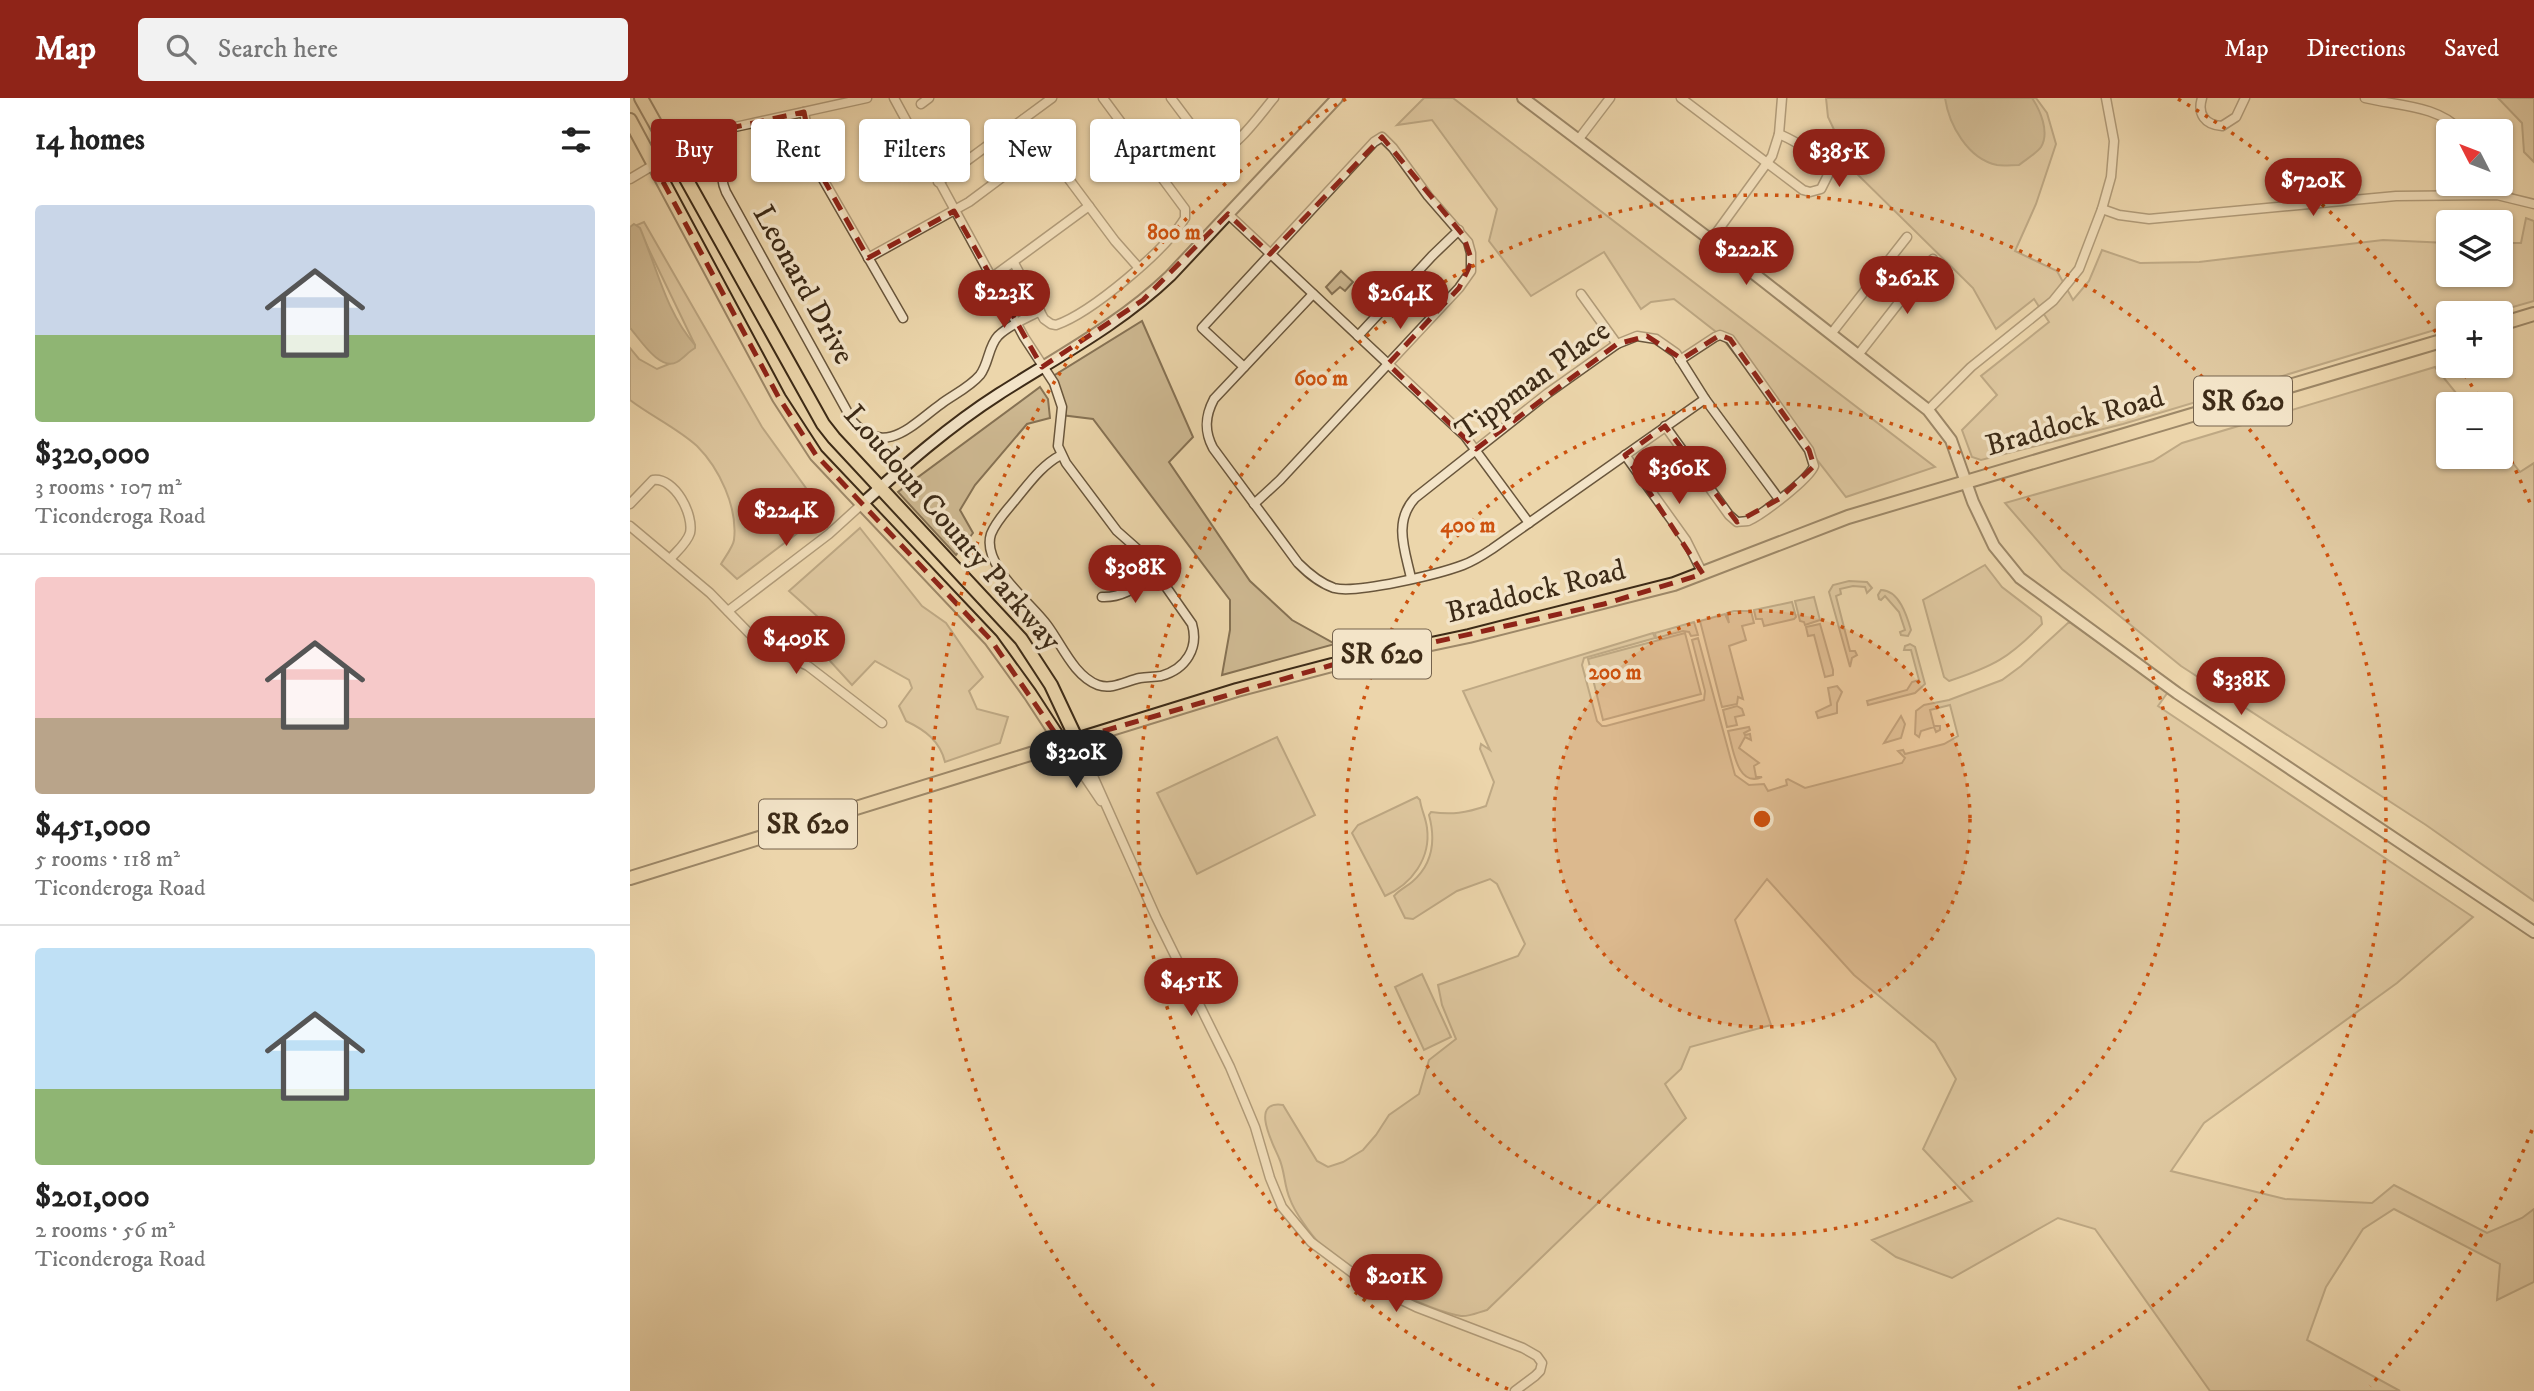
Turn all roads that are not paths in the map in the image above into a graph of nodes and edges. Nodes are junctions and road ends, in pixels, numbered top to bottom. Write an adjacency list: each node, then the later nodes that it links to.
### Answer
1 (641, 98): 20 (main road, Loudoun County Parkway)
2 (867, 98): 19 (street)
3 (894, 98): 21 (street)
4 (929, 98): 18 (street)
5 (1052, 98): 22 (street)
6 (1103, 98): 52 (street)
7 (1171, 98): 8 (street)
8 (1274, 98)
9 (1337, 98): 44 (street)
10 (1523, 98): 27 (street)
11 (1610, 98): 27 (street)
12 (1782, 98): 26 (street)
13 (2106, 98): 42 (street)
14 (2202, 98): 15 (street)
15 (2245, 98)
16 (2365, 98): 23 (street)
17 (1687, 100): 29 (street)
18 (920, 104)
19 (804, 113): 25 (street); 49 (street)
20 (653, 119)
21 (905, 119)
22 (1024, 119)
23 (2447, 119)
24 (630, 120): 28 (main road, Loudoun County Parkway)
25 (737, 128)
26 (1779, 134): 29 (street); 29 (street)
27 (1578, 140): 47 (street)
28 (651, 159)
29 (1768, 163): 47 (street)
30 (651, 167): 31 (street)
31 (630, 178)
32 (663, 182): 81 (main road, Loudoun County Parkway)
33 (688, 182): 77 (main road, Loudoun County Parkway)
34 (722, 182): 60 (street, Leonard Drive)
35 (938, 182): 43 (street)
36 (996, 182): 43 (street)
37 (1070, 182): 41 (street)
38 (2436, 196): 42 (street)
39 (2494, 196): 40 (street)
40 (2534, 204)
41 (1088, 206): 51 (street); 52 (street)
42 (2102, 209): 71 (street)
43 (954, 211): 49 (street); 53 (street)
44 (1228, 214): 48 (street); 68 (street)
45 (1459, 230): 48 (street); 62 (street); 67 (street)
46 (1907, 237): 61 (street)
47 (1711, 240): 61 (street)
48 (1270, 254): 54 (street); 69 (street)
49 (868, 258): 58 (street)
50 (1933, 259): 65 (street)
51 (1013, 263): 53 (street); 56 (street)
52 (1139, 268): 56 (street)
53 (991, 278): 60 (street)
54 (1313, 294): 62 (street); 69 (street)
55 (1581, 294): 64 (street)
56 (1040, 311): 60 (street, Leonard Drive)
57 (2534, 314): 59 (main road)
58 (903, 318)
59 (2513, 320)
60 (1017, 324): 68 (street)
61 (1831, 334): 65 (street)
62 (1359, 336): 67 (street)
63 (2436, 343): 76 (main road, Braddock Road / SR 620)
64 (1617, 344): 66 (street, Tippman Place); 73 (street, Tippman Place)
65 (1858, 355): 71 (street)
66 (1680, 360): 70 (street, Tippman Place); 78 (street)
67 (1388, 364): 73 (street); 80 (street)
68 (1042, 367): 74 (street); 77 (street)
69 (1244, 367): 80 (street)
70 (1705, 398): 72 (street); 78 (street, Tippman Place)
71 (1928, 410): 76 (street)
72 (1665, 426): 75 (street); 78 (street)
73 (1476, 450): 82 (street); 87 (street, Tippman Place)
74 (1061, 455): 85 (street); 85 (street)
75 (1625, 455): 82 (street); 86 (street)
76 (1966, 481): 86 (main road, Braddock Road / SR 620); 95 (street)
77 (880, 488): 81 (street); 91 (main road, Loudoun County Parkway)
78 (1779, 499)
79 (630, 504): 84 (street)
80 (1254, 504): 87 (street)
81 (861, 505): 89 (street); 92 (main road, Loudoun County Parkway)
82 (1529, 523): 87 (street)
83 (630, 526): 84 (street)
84 (670, 559): 89 (street)
85 (1157, 573): 88 (street)
86 (1703, 574): 91 (main road, Braddock Road / SR 620)
87 (1411, 578)
88 (1102, 597)
89 (728, 611): 90 (street)
90 (882, 723)
91 (1076, 738): 92 (main road, Braddock Road / SR 620); 93 (street)
92 (1062, 743): 93 (street); 94 (main road, Braddock Road / SR 620)
93 (1114, 821): 96 (street)
94 (630, 878)
95 (2534, 932)
96 (1515, 1391)

